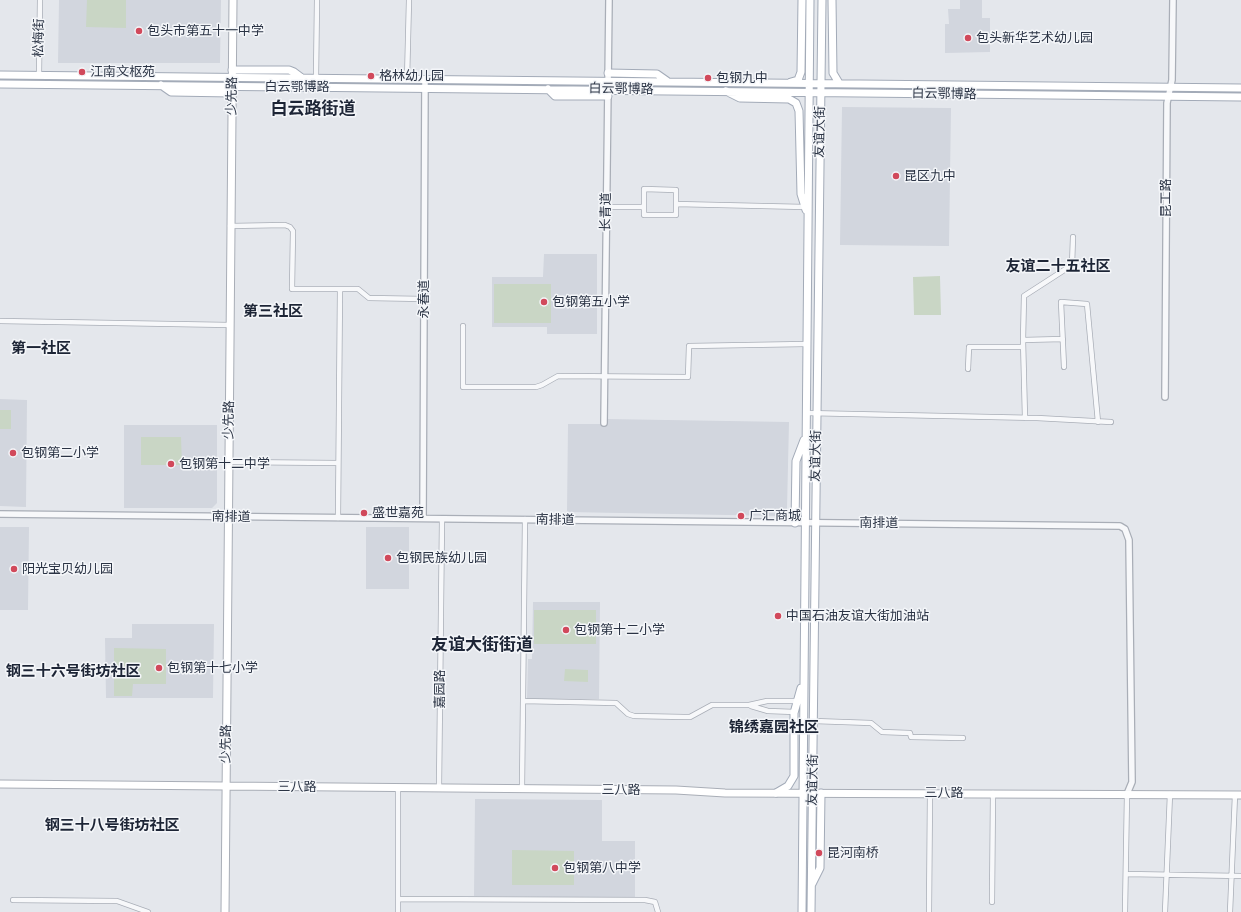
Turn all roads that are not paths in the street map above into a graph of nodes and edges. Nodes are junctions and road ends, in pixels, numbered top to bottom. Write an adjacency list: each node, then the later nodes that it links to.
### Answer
1 (40, 0): 13 (street, 松梅街)
2 (232, 0): 11 (main road, 少先路)
3 (317, 0): 15 (street)
4 (408, 0): 16 (street)
5 (609, 0): 14 (street, 长青道)
6 (802, 0): 18 (main road)
7 (810, 0): 19 (main road, 友谊大街)
8 (822, 0): 20 (main road, 友谊大街)
9 (832, 0): 21 (main road)
10 (1173, 0): 23 (street, 昆工路)
11 (232, 73): 13 (main road); 15 (main road, 白云鄂博路); 26 (main road, 少先路)
12 (0, 75): 13 (main road)
13 (39, 75)
14 (608, 77): 17 (main road, 白云鄂博路); 18 (main road, 白云鄂博路); 30 (street, 长青道)
15 (316, 78): 16 (main road, 白云鄂博路)
16 (407, 80): 17 (main road, 白云鄂博路)
17 (425, 80): 24 (street, 永春道)
18 (789, 83): 19 (main road, 白云鄂博路)
19 (809, 83): 20 (main road, 白云鄂博路); 28 (main road, 友谊大街)
20 (820, 83): 21 (main road, 白云鄂博路); 29 (main road, 友谊大街)
21 (839, 83): 23 (main road, 白云鄂博路)
22 (0, 84): 26 (main road, 白云鄂博路)
23 (1170, 87): 25 (main road, 白云鄂博路); 31 (street, 昆工路)
24 (425, 88): 26 (main road, 白云鄂博路); 30 (main road, 白云鄂博路); 41 (street, 永春道)
25 (1241, 88)
26 (232, 90): 38 (main road, 少先路)
27 (725, 91): 28 (main road, 白云鄂博路); 30 (main road, 白云鄂博路); 36 (main road)
28 (809, 92): 29 (main road, 白云鄂博路); 37 (main road, 友谊大街)
29 (820, 92): 31 (main road, 白云鄂博路); 54 (main road, 友谊大街)
30 (608, 93): 34 (street, 长青道)
31 (1168, 97): 32 (main road, 白云鄂博路); 52 (street, 昆工路)
32 (1241, 97)
33 (676, 204): 35 (street); 35 (street); 36 (street)
34 (606, 206): 35 (street); 51 (street, 长青道)
35 (644, 207)
36 (805, 207): 37 (main road)
37 (808, 216): 47 (main road, 友谊大街)
38 (230, 226): 40 (street); 43 (main road, 少先路)
39 (1073, 237): 46 (street)
40 (340, 289): 41 (street); 61 (street)
41 (424, 299): 65 (street, 永春道)
42 (0, 321): 43 (street)
43 (230, 325): 60 (main road, 少先路)
44 (463, 326): 51 (street)
45 (1063, 339): 46 (street); 49 (street); 56 (street)
46 (1023, 340): 48 (street)
47 (806, 344): 51 (street); 53 (main road, 友谊大街)
48 (1023, 347): 50 (street); 55 (street)
49 (1064, 367)
50 (968, 369)
51 (604, 376): 58 (street, 长青道)
52 (1165, 397)
53 (806, 413): 54 (street); 59 (main road, 友谊大街)
54 (816, 414): 55 (street); 70 (main road, 友谊大街)
55 (1025, 418): 56 (street)
56 (1098, 422): 57 (street)
57 (1111, 422)
58 (604, 423)
59 (806, 434): 68 (main road); 69 (main road, 友谊大街)
60 (228, 462): 61 (street); 63 (main road, 少先路)
61 (338, 463): 64 (street)
62 (0, 514): 63 (street, 南排道)
63 (228, 517): 64 (street, 南排道); 79 (main road, 少先路)
64 (338, 518): 65 (street, 南排道)
65 (422, 518): 66 (street, 南排道)
66 (442, 519): 67 (street, 南排道); 81 (street, 嘉园路)
67 (525, 519): 68 (street, 南排道); 72 (street)
68 (795, 522): 69 (street, 南排道)
69 (804, 523): 70 (street, 南排道); 71 (main road, 友谊大街)
70 (815, 523): 76 (main road, 友谊大街); 89 (street, 南排道)
71 (803, 680): 73 (main road); 84 (main road, 友谊大街)
72 (523, 701): 74 (street); 82 (street)
73 (797, 701): 74 (street); 75 (main road)
74 (749, 705): 75 (street)
75 (795, 712): 83 (main road)
76 (814, 721): 77 (street); 85 (main road, 友谊大街)
77 (963, 738)
78 (0, 784): 79 (main road, 三八路)
79 (226, 787): 80 (main road, 三八路); 102 (main road, 少先路)
80 (398, 788): 81 (main road, 三八路); 97 (street)
81 (439, 788): 82 (main road, 三八路)
82 (522, 789): 83 (main road, 三八路)
83 (776, 793): 84 (main road, 三八路)
84 (803, 793): 85 (main road, 三八路); 105 (main road, 友谊大街)
85 (812, 793): 86 (main road, 三八路); 96 (main road, 友谊大街)
86 (821, 793): 87 (main road, 三八路); 96 (main road)
87 (930, 794): 88 (main road, 三八路); 108 (street)
88 (993, 794): 89 (main road, 三八路); 100 (street)
89 (1127, 794): 90 (main road, 三八路); 92 (street)
90 (1170, 794): 91 (main road, 三八路); 93 (street)
91 (1238, 795): 94 (street)
92 (1126, 874): 93 (street); 109 (street)
93 (1165, 874): 94 (street); 110 (street)
94 (1230, 875): 95 (street); 111 (street)
95 (1241, 876)
96 (811, 886): 99 (main road, 友谊大街)
97 (398, 899): 103 (street); 104 (street)
98 (13, 900): 101 (street)
99 (811, 902): 106 (main road, 友谊大街); 107 (street)
100 (992, 902)
101 (148, 912)
102 (225, 912)
103 (398, 912)
104 (658, 912)
105 (801, 912)
106 (811, 912)
107 (816, 912)
108 (930, 912)
109 (1125, 912)
110 (1165, 912)
111 (1230, 912)

